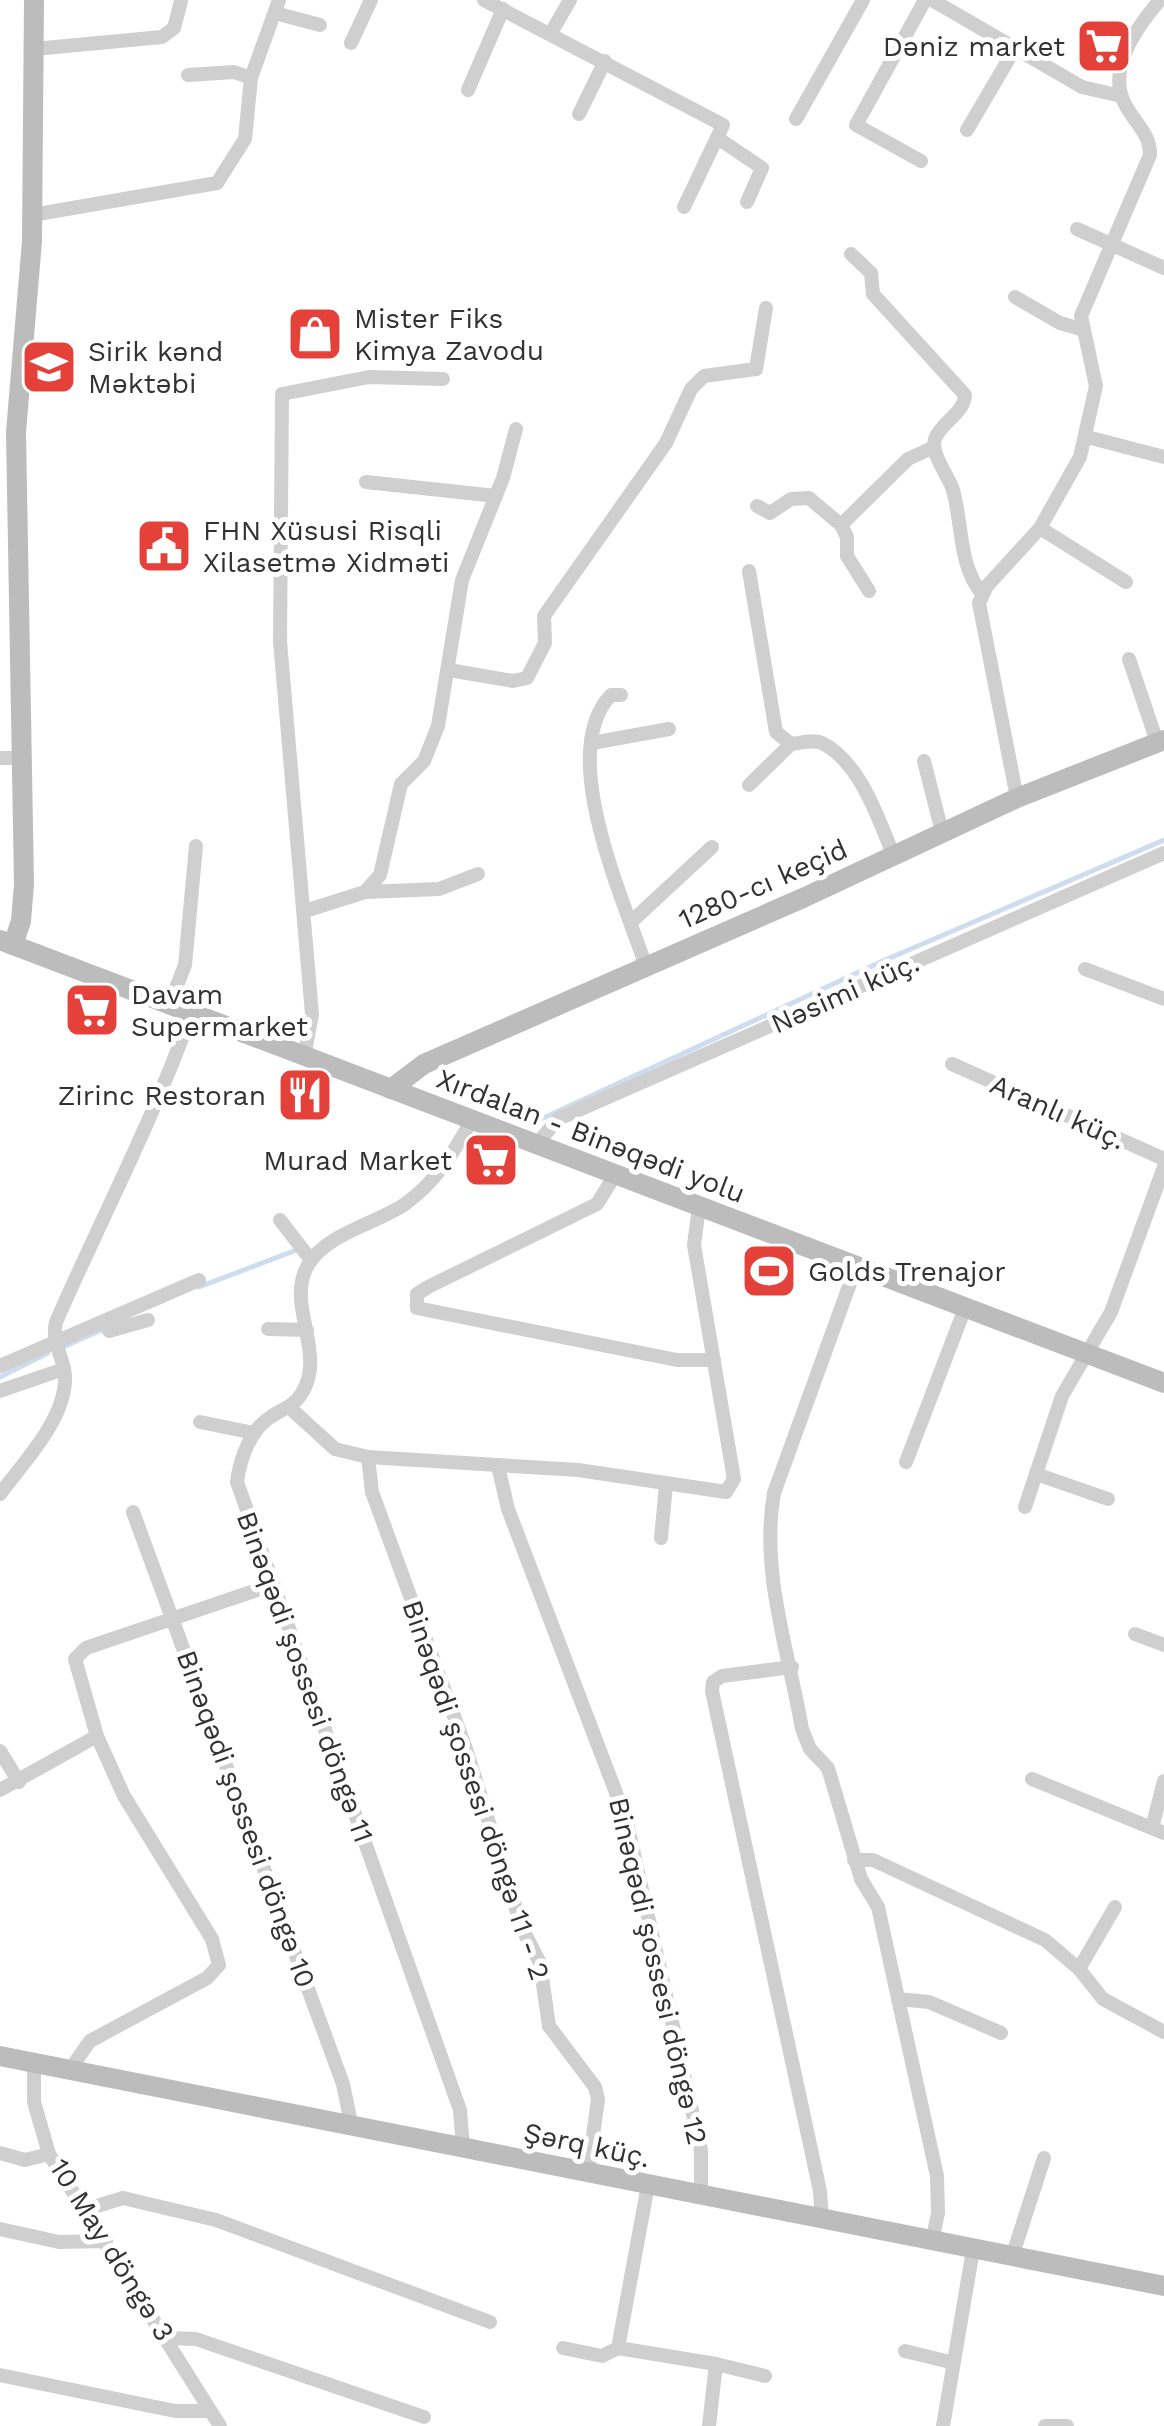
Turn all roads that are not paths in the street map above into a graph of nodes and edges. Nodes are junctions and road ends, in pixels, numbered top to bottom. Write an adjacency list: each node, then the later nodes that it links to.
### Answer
1 (34, 0): 15 (street)
2 (371, 0): 13 (street)
3 (484, 0): 10 (street)
4 (570, 0): 12 (street)
5 (863, 0): 22 (street)
6 (929, 0): 14 (street); 26 (street)
7 (1160, 0): 20 (street)
8 (180, 1): 15 (street)
9 (277, 6): 11 (street); 18 (street)
10 (503, 10): 12 (street); 19 (street)
11 (320, 25)
12 (551, 33): 16 (street)
13 (351, 43)
14 (1017, 45): 20 (street); 23 (street)
15 (34, 49): 29 (street)
16 (605, 60): 21 (street); 24 (street)
17 (188, 75): 18 (street)
18 (251, 78): 29 (street)
19 (468, 90)
20 (1121, 96): 25 (street)
21 (579, 114)
22 (796, 119)
23 (967, 130)
24 (720, 139): 27 (street); 28 (street)
25 (1157, 147): 31 (street)
26 (921, 161)
27 (747, 202)
28 (684, 207)
29 (32, 215): 58 (street)
30 (1077, 229): 31 (street)
31 (1110, 243): 33 (street); 36 (street)
32 (851, 254): 40 (street)
33 (1164, 268)
34 (1015, 297): 36 (street)
35 (766, 308): 52 (street)
36 (1081, 329): 39 (street)
37 (442, 379): 69 (street)
38 (516, 429): 43 (street)
39 (1086, 437): 41 (street); 46 (street)
40 (934, 447): 45 (street); 50 (street)
41 (1164, 457)
42 (366, 482): 43 (street)
43 (496, 496): 52 (street)
44 (757, 506): 45 (street)
45 (841, 525): 49 (street)
46 (1040, 528): 48 (street); 50 (street)
47 (749, 571): 57 (street)
48 (1126, 582)
49 (869, 591)
50 (982, 594): 61 (street)
51 (1129, 659): 55 (street)
52 (450, 670): 68 (street)
53 (622, 694): 56 (street)
54 (669, 729): 56 (street)
55 (1161, 741): 61 (street, 1280-cı keçid)
56 (592, 743): 70 (street)
57 (791, 744): 60 (street); 66 (street)
58 (10, 758): 71 (street)
59 (924, 761): 62 (street)
60 (749, 785)
61 (1017, 798): 62 (street, 1280-cı keçid)
62 (942, 832): 66 (street, 1280-cı keçid)
63 (196, 846): 75 (street)
64 (712, 847): 70 (street)
65 (1164, 853): 81 (street, Nəsimi küç.)
66 (893, 854): 72 (street, 1280-cı keçid)
67 (478, 874): 68 (street)
68 (365, 892): 69 (street)
69 (305, 911): 77 (street)
70 (631, 922): 72 (street)
71 (7, 942): 75 (street, Xırdalan - Binəqədi yolu)
72 (646, 966): 79 (street, 1280-cı keçid)
73 (1084, 969): 74 (street)
74 (1164, 999)
75 (169, 1006): 76 (street, Xırdalan - Binəqədi yolu)
76 (191, 1014): 77 (street, Xırdalan - Binəqədi yolu); 94 (street)
77 (304, 1058): 79 (street, Xırdalan - Binəqədi yolu)
78 (952, 1064): 82 (street, Aranlı küç.)
79 (391, 1090): 80 (street, Xırdalan - Binəqədi yolu)
80 (472, 1120): 81 (street, Xırdalan - Binəqədi yolu); 87 (street)
81 (536, 1145): 84 (street, Xırdalan - Binəqədi yolu)
82 (1164, 1159)
83 (1164, 1167): 95 (street)
84 (615, 1176): 85 (street, Xırdalan - Binəqədi yolu); 96 (street)
85 (700, 1208): 88 (street, Xırdalan - Binəqədi yolu); 96 (street)
86 (280, 1220): 87 (street)
87 (312, 1260): 93 (street)
88 (856, 1267): 90 (street, Xırdalan - Binəqədi yolu); 118 (street)
89 (199, 1280): 94 (street)
90 (965, 1308): 95 (street, Xırdalan - Binəqədi yolu); 105 (street)
91 (148, 1320): 94 (street)
92 (268, 1329): 93 (street)
93 (307, 1330): 101 (street)
94 (57, 1350): 97 (street); 98 (street)
95 (1086, 1353): 99 (street, Xırdalan - Binəqədi yolu); 107 (street)
96 (714, 1360): 108 (street)
97 (0, 1366)
98 (64, 1369): 100 (street); 109 (street)
99 (1164, 1383)
100 (0, 1391)
101 (289, 1407): 103 (street); 104 (street)
102 (200, 1422): 103 (street)
103 (254, 1433): 114 (street, Binəqədi şossesi döngə 11)
104 (368, 1457): 106 (street); 140 (street, Binəqədi şossesi döngə 11 - 2)
105 (906, 1462)
106 (498, 1466): 108 (street); 142 (street, Binəqədi şossesi döngə 12)
107 (1036, 1474): 110 (street); 111 (street)
108 (666, 1485): 113 (street)
109 (0, 1494)
110 (1108, 1499)
111 (1025, 1507)
112 (133, 1512): 115 (street, Binəqədi şossesi döngə 10)
113 (661, 1538)
114 (272, 1585): 115 (street); 136 (street, Binəqədi şossesi döngə 11)
115 (172, 1620): 119 (street); 135 (street, Binəqədi şossesi döngə 10)
116 (1136, 1634): 117 (street)
117 (1164, 1645)
118 (792, 1668): 126 (street); 144 (street)
119 (97, 1736): 123 (street); 134 (street)
120 (0, 1751): 123 (street)
121 (1032, 1779): 125 (street)
122 (1164, 1780): 125 (street)
123 (19, 1782): 124 (street)
124 (0, 1790)
125 (1158, 1830)
126 (854, 1860): 128 (street); 129 (street)
127 (1115, 1908): 128 (street)
128 (1080, 1969): 130 (street)
129 (898, 1999): 131 (street); 147 (street)
130 (1164, 2032)
131 (1001, 2033)
132 (0, 2056): 133 (street, Şərq küç.)
133 (34, 2064): 134 (street, Şərq küç.); 138 (street, 10 May döngə 3)
134 (69, 2072): 135 (street, Şərq küç.)
135 (352, 2128): 136 (street, Şərq küç.)
136 (463, 2147): 140 (street, Şərq küç.)
137 (0, 2153): 138 (street)
138 (50, 2154): 143 (street, 10 May döngə 3)
139 (1044, 2158): 149 (street)
140 (588, 2173): 141 (street, Şərq küç.)
141 (648, 2185): 142 (street, Şərq küç.); 154 (street)
142 (701, 2196): 144 (street, Şərq küç.)
143 (84, 2210): 146 (street, 10 May döngə 3); 151 (street)
144 (822, 2220): 147 (street, Şərq küç.)
145 (0, 2229): 146 (street)
146 (106, 2241): 152 (street, 10 May döngə 3)
147 (932, 2242): 148 (street, Şərq küç.)
148 (973, 2250): 149 (street, Şərq küç.); 156 (street)
149 (1012, 2257): 150 (street, Şərq küç.)
150 (1164, 2286)
151 (490, 2322)
152 (168, 2338): 160 (street, 10 May döngə 3); 161 (street)
153 (563, 2348): 154 (street)
154 (618, 2348): 157 (street)
155 (905, 2351): 156 (street)
156 (950, 2362): 164 (street)
157 (716, 2364): 159 (street); 163 (street)
158 (0, 2375): 160 (street)
159 (765, 2376)
160 (210, 2411): 162 (street, 10 May döngə 3)
161 (424, 2417)
162 (220, 2426)
163 (709, 2426)
164 (943, 2426)
165 (1045, 2426): 166 (street)
166 (1067, 2426)

